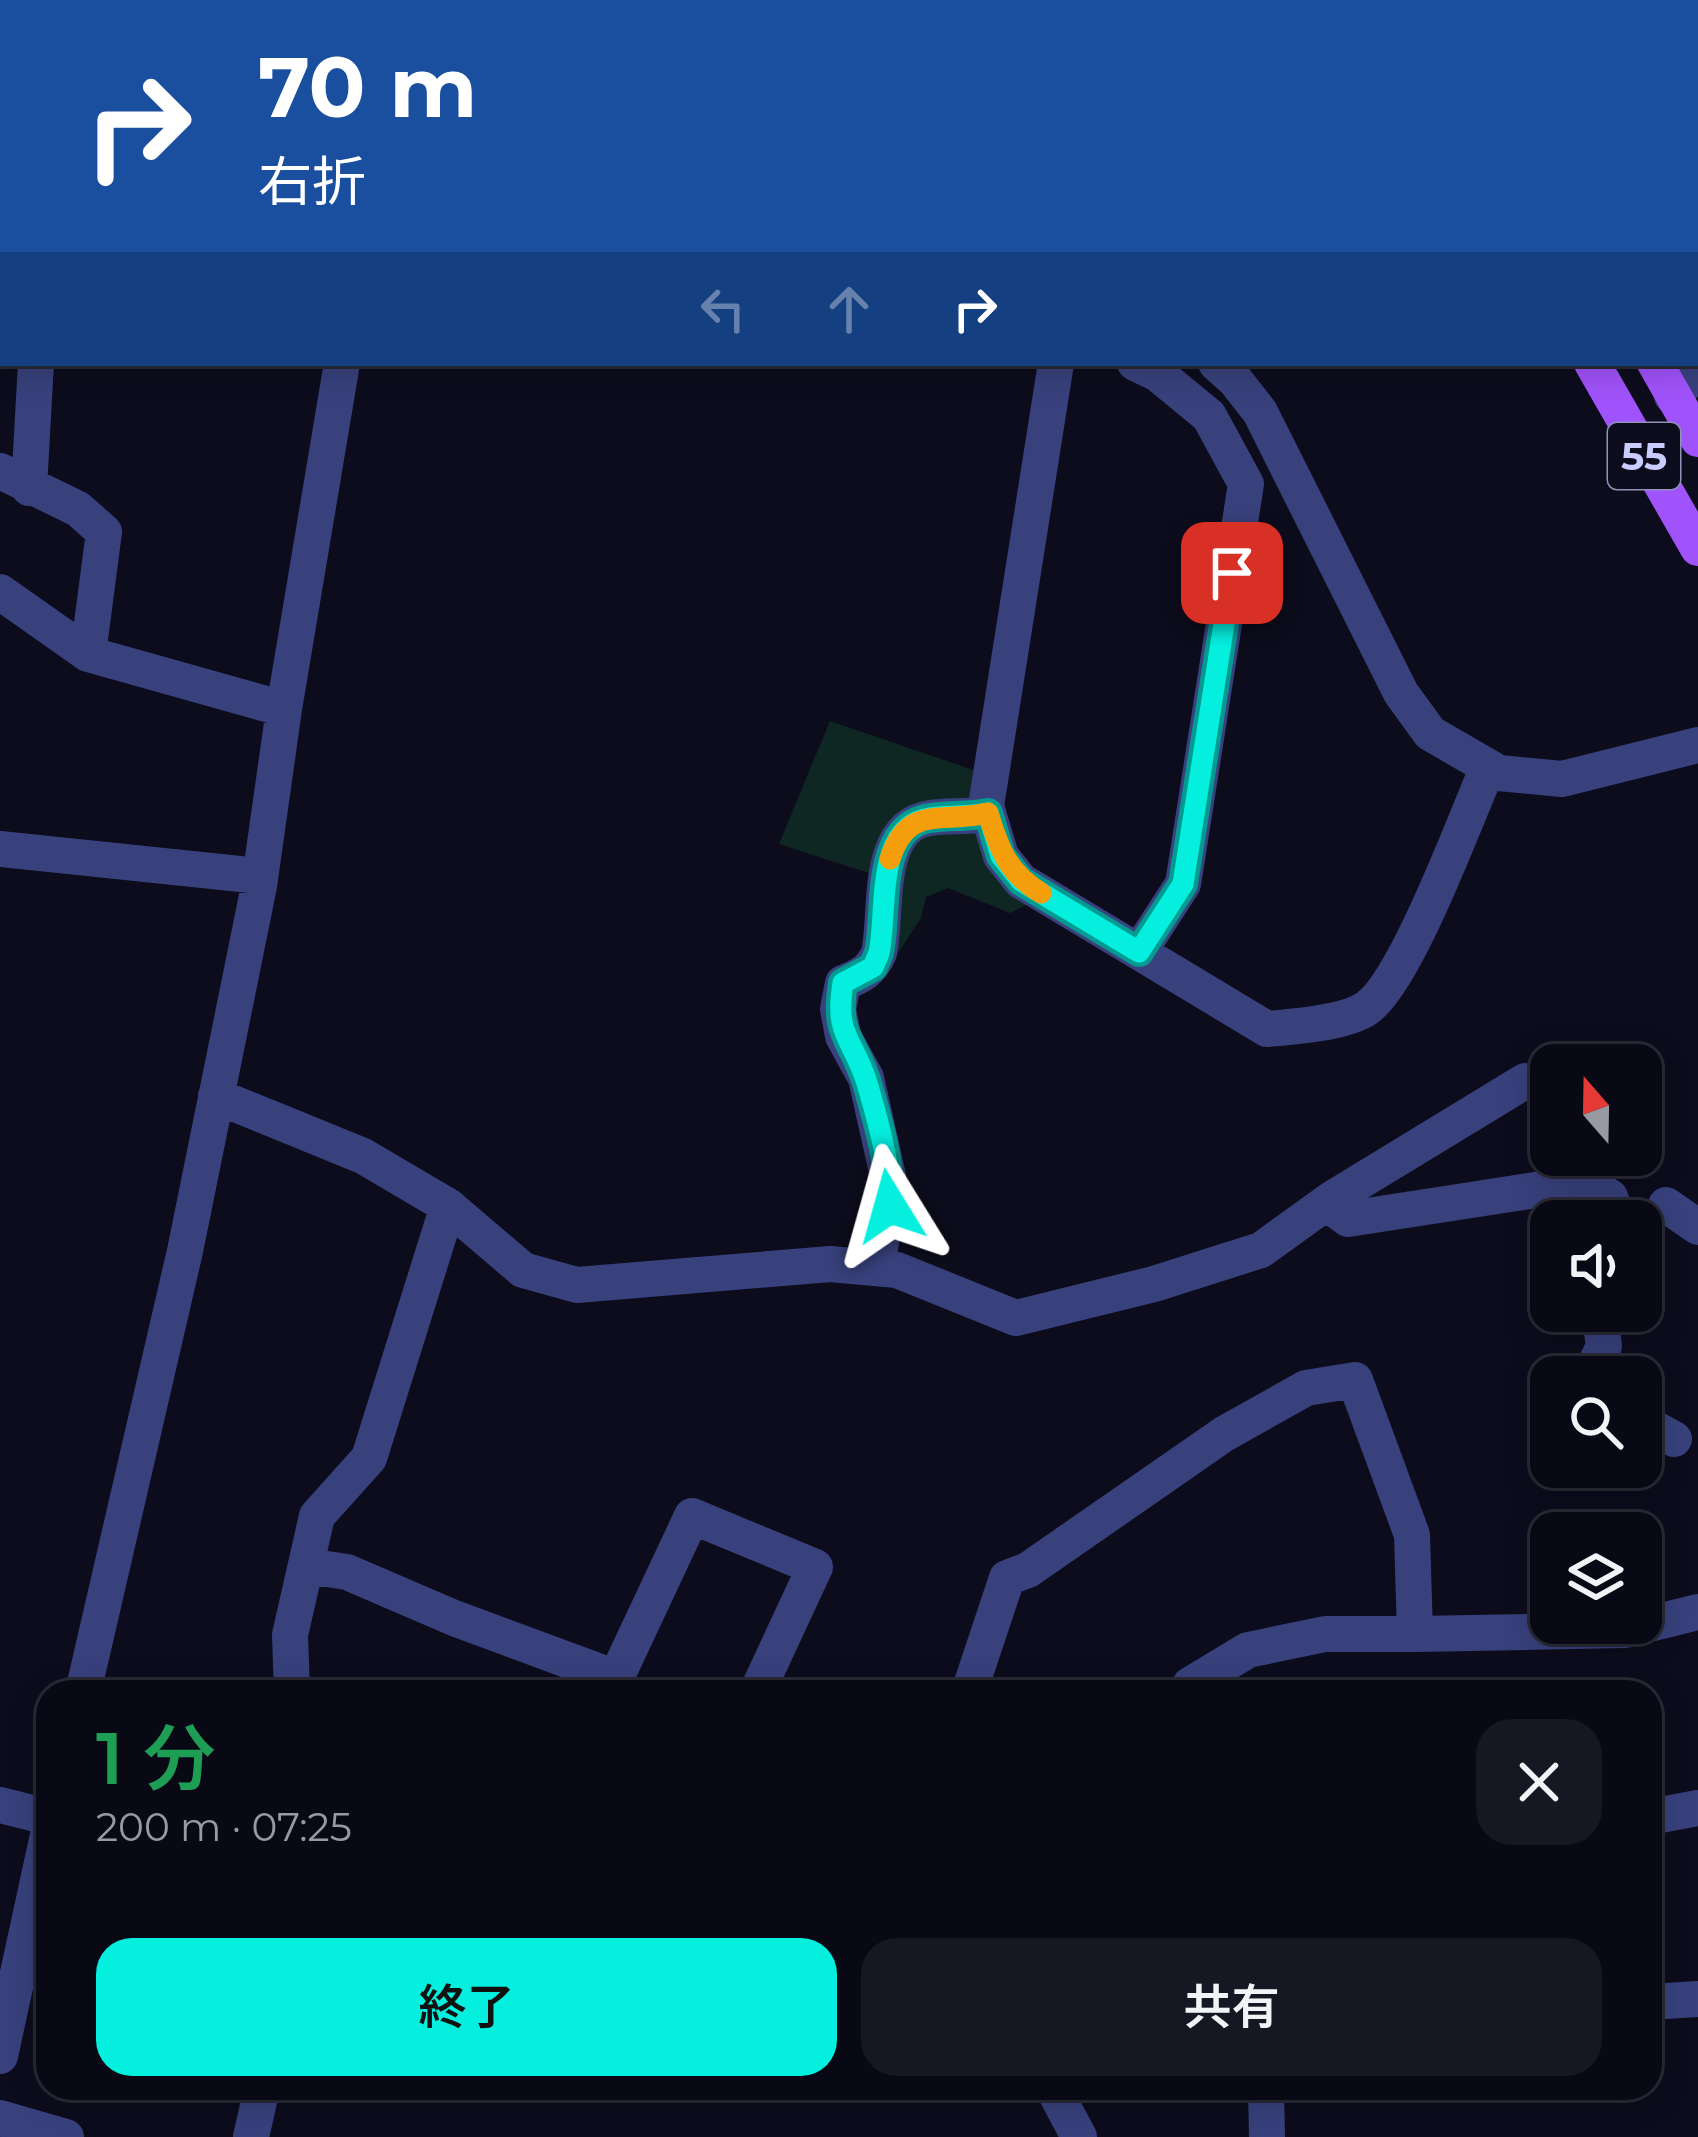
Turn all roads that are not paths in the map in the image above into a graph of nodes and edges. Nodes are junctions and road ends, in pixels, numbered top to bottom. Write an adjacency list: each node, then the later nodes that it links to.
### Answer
1 (36, 366): 10 (street)
2 (342, 366): 14 (street)
3 (1056, 366): 17 (street)
4 (1141, 366): 20 (street)
5 (1219, 366): 16 (street)
6 (1594, 366): 11 (main road, 55)
7 (1659, 366): 8 (main road, 55)
8 (1685, 384): 9 (main road, 55)
9 (1698, 439)
10 (15, 479): 13 (street)
11 (1698, 548)
12 (0, 592): 13 (street)
13 (88, 654): 14 (street)
14 (284, 709): 19 (street)
15 (1698, 746): 16 (street)
16 (1488, 767): 20 (street)
17 (988, 813): 20 (street); 28 (street)
18 (0, 849): 19 (street)
19 (260, 876): 22 (street)
20 (1139, 952)
21 (1525, 1081): 24 (street)
22 (216, 1096): 26 (street); 34 (street)
23 (1611, 1200): 24 (street)
24 (1326, 1203): 28 (street)
25 (1666, 1205): 27 (street)
26 (448, 1206): 28 (street); 31 (street)
27 (1698, 1227)
28 (877, 1268)
29 (1662, 1432): 30 (street)
30 (1674, 1439)
31 (307, 1566): 35 (street); 36 (street)
32 (1698, 1612): 33 (street)
33 (1415, 1634): 37 (street); 38 (street)
34 (85, 1680)
35 (292, 1680)
36 (762, 1680)
37 (973, 1680)
38 (1198, 1680)
39 (0, 1805): 41 (street)
40 (1698, 1808): 42 (street)
41 (36, 1814)
42 (1662, 1814)
43 (36, 1890): 46 (street)
44 (1698, 1999): 45 (street)
45 (1662, 2001)
46 (0, 2056)
47 (259, 2100): 52 (street)
48 (1059, 2100): 53 (street)
49 (1266, 2100): 54 (street)
50 (0, 2118): 51 (street)
51 (66, 2137)
52 (251, 2137)
53 (1079, 2137)
54 (1267, 2137)

